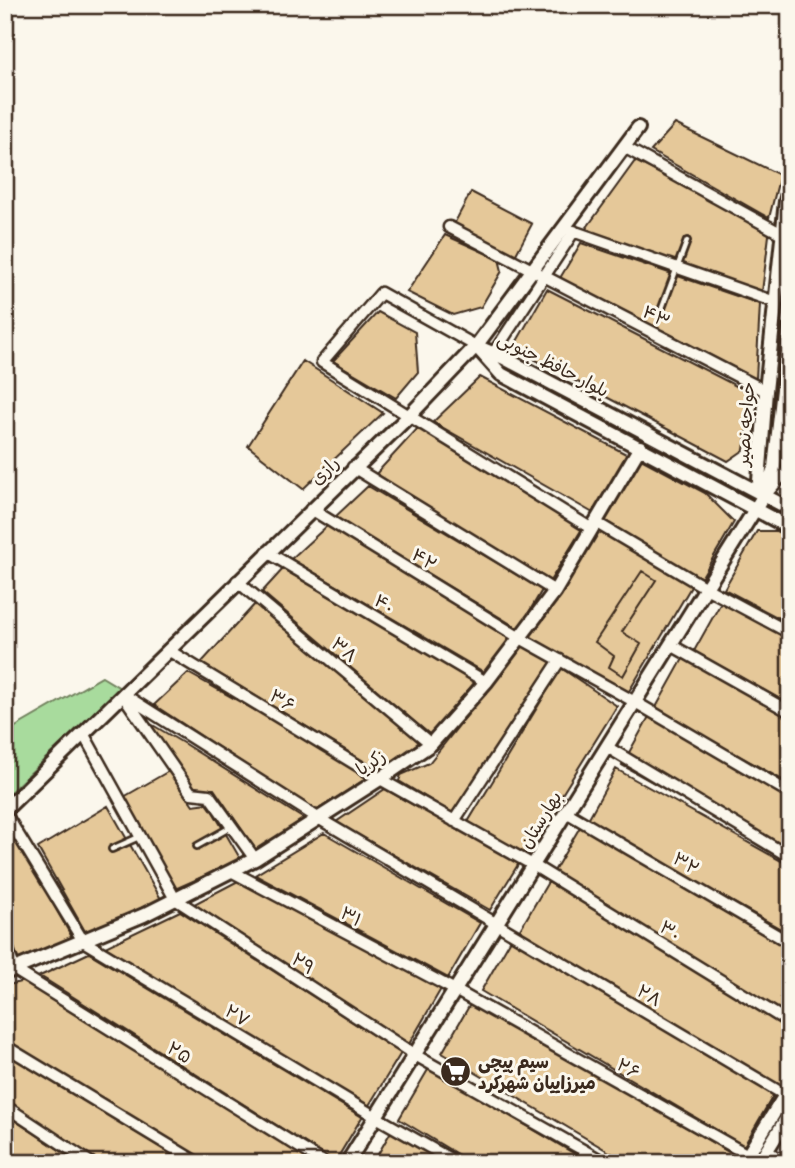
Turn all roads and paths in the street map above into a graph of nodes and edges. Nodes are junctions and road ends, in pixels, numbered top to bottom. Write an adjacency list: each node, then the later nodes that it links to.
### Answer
1 (638, 128): 2 (main road, رازی)
2 (624, 147): 5 (main road, رازی); 6 (street)
3 (790, 186): 6 (main road, خواجه نصیر)
4 (449, 228): 9 (street, ۴۳)
5 (569, 229): 8 (street); 9 (main road, رازی)
6 (782, 234): 10 (main road, خواجه نصیر)
7 (687, 241): 8 (lane)
8 (677, 268): 10 (street); 11 (lane)
9 (537, 273): 13 (main road, رازی); 14 (street); 15 (street, ۴۳)
10 (775, 302): 15 (main road, خواجه نصیر)
11 (662, 307)
12 (790, 328): 21 (main road, خواجه نصیر)
13 (475, 346): 14 (main road, بلوار حافظ جنوبی); 16 (main road, رازی); 16 (street); 17 (main road, بلوار حافظ جنوبی)
14 (493, 354): 22 (main road, بلوار حافظ جنوبی)
15 (766, 391): 18 (main road, خواجه نصیر)
16 (410, 415): 19 (main road, رازی); 26 (street)
17 (640, 447): 25 (main road, بلوار حافظ جنوبی); 26 (main road, زکریا)
18 (760, 466): 21 (main road); 22 (main road, خواجه نصیر)
19 (353, 467): 23 (main road, رازی); 31 (street)
20 (790, 467): 22 (street)
21 (774, 468): 22 (main road, خواجه نصیر)
22 (764, 495): 24 (main road, بلوار حافظ جنوبی); 25 (main road, بهارستان)
23 (311, 509): 28 (main road, رازی); 33 (street, ۴۲)
24 (790, 509)
25 (755, 510): 27 (main road, بلوار حافظ جنوبی); 30 (main road, بهارستان)
26 (593, 525): 30 (street); 31 (main road, زکریا)
27 (790, 528)
28 (267, 552): 29 (main road, رازی); 37 (street, ۴۰)
29 (237, 581): 35 (main road, رازی); 42 (street, ۳۸)
30 (706, 588): 32 (street); 34 (main road, بهارستان)
31 (555, 590): 33 (main road, زکریا)
32 (790, 633)
33 (520, 638): 36 (street, ۴۲); 37 (main road, زکریا)
34 (671, 645): 39 (main road, بهارستان); 40 (street)
35 (167, 650): 38 (main road, رازی); 44 (street, ۳۶)
36 (560, 660): 39 (street, ۴۲); 49 (street)
37 (486, 682): 42 (main road, زکریا)
38 (123, 694): 41 (main road, رازی); 48 (street, ۲۸); 50 (street)
39 (635, 702): 43 (main road, بهارستان); 45 (street)
40 (790, 712)
41 (84, 735): 46 (main road, رازی); 51 (street)
42 (431, 744): 44 (main road, زکریا)
43 (607, 747): 47 (main road, بهارستان); 54 (street)
44 (380, 779): 48 (main road, زکریا); 49 (street, ۳۶)
45 (790, 793)
46 (5, 812): 60 (street)
47 (566, 812): 56 (main road, بهارستان); 62 (street, ۳۲)
48 (318, 818): 55 (main road, زکریا); 59 (street, ۲۸)
49 (454, 821): 56 (street, ۳۰)
50 (232, 827): 52 (lane); 55 (street)
51 (139, 837): 53 (lane); 58 (street)
52 (197, 846)
53 (113, 849)
54 (790, 857)
55 (255, 859): 57 (main road, زکریا)
56 (533, 865): 59 (main road, بهارستان); 65 (street, ۳۰)
57 (231, 871): 58 (main road, زکریا); 64 (street, ۳۱)
58 (175, 899): 60 (main road, زکریا); 67 (street, ۲۹)
59 (496, 923): 64 (main road, بهارستان); 68 (street, ۲۸)
60 (83, 942): 63 (main road, زکریا); 71 (street, ۲۷)
61 (5, 943): 63 (street)
62 (790, 943)
63 (10, 972): 75 (street, ۲۵)
64 (455, 990): 67 (main road, بهارستان); 72 (street, ۲۶)
65 (790, 1023)
66 (5, 1046): 74 (street)
67 (415, 1055): 71 (main road, بهارستان); 78 (street, ۲۹)
68 (787, 1091): 72 (main road)
69 (5, 1106): 73 (street)
70 (790, 1113): 72 (main road)
71 (376, 1117): 76 (main road, بهارستان); 77 (street, ۲۷)
72 (754, 1158): 79 (street)
73 (91, 1163)
74 (198, 1163)
75 (325, 1163)
76 (347, 1163)
77 (457, 1163)
78 (606, 1163)
79 (788, 1163)

